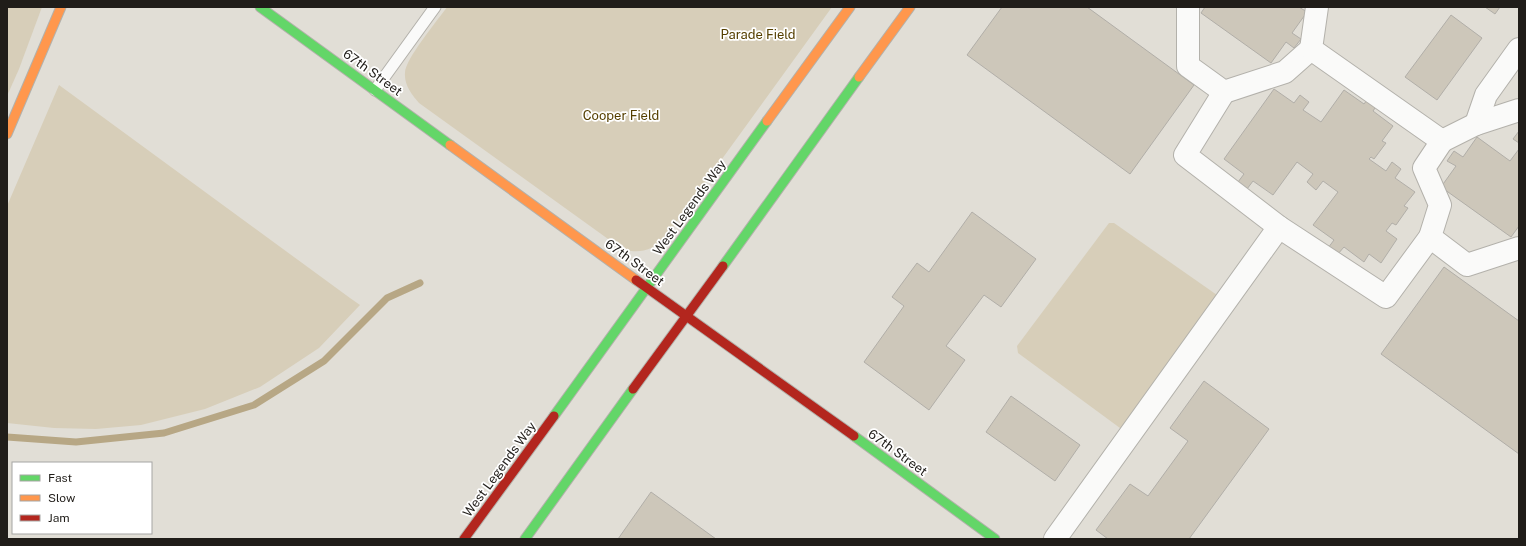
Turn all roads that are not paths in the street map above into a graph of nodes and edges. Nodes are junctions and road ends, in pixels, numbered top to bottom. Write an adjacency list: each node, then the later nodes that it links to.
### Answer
1 (62, 7): 14 (street)
2 (260, 7): 10 (street, 67th Street)
3 (435, 7): 10 (lane)
4 (850, 7): 19 (street, West Legends Way)
5 (910, 7): 20 (street)
6 (1188, 7): 11 (street)
7 (1319, 9): 8 (street)
8 (1311, 49): 11 (street); 15 (street)
9 (1519, 50): 13 (street)
10 (375, 90): 19 (street, 67th Street)
11 (1224, 92): 16 (street)
12 (1519, 110): 13 (street)
13 (1476, 124): 15 (street)
14 (7, 134)
15 (1442, 141): 17 (street)
16 (1279, 227): 17 (street); 24 (street)
17 (1430, 237): 18 (street)
18 (1519, 248)
19 (647, 287): 20 (street, 67th Street); 21 (street, West Legends Way)
20 (687, 316): 22 (street); 23 (street, 67th Street)
21 (464, 539)
22 (525, 539)
23 (995, 539)
24 (1055, 539)

